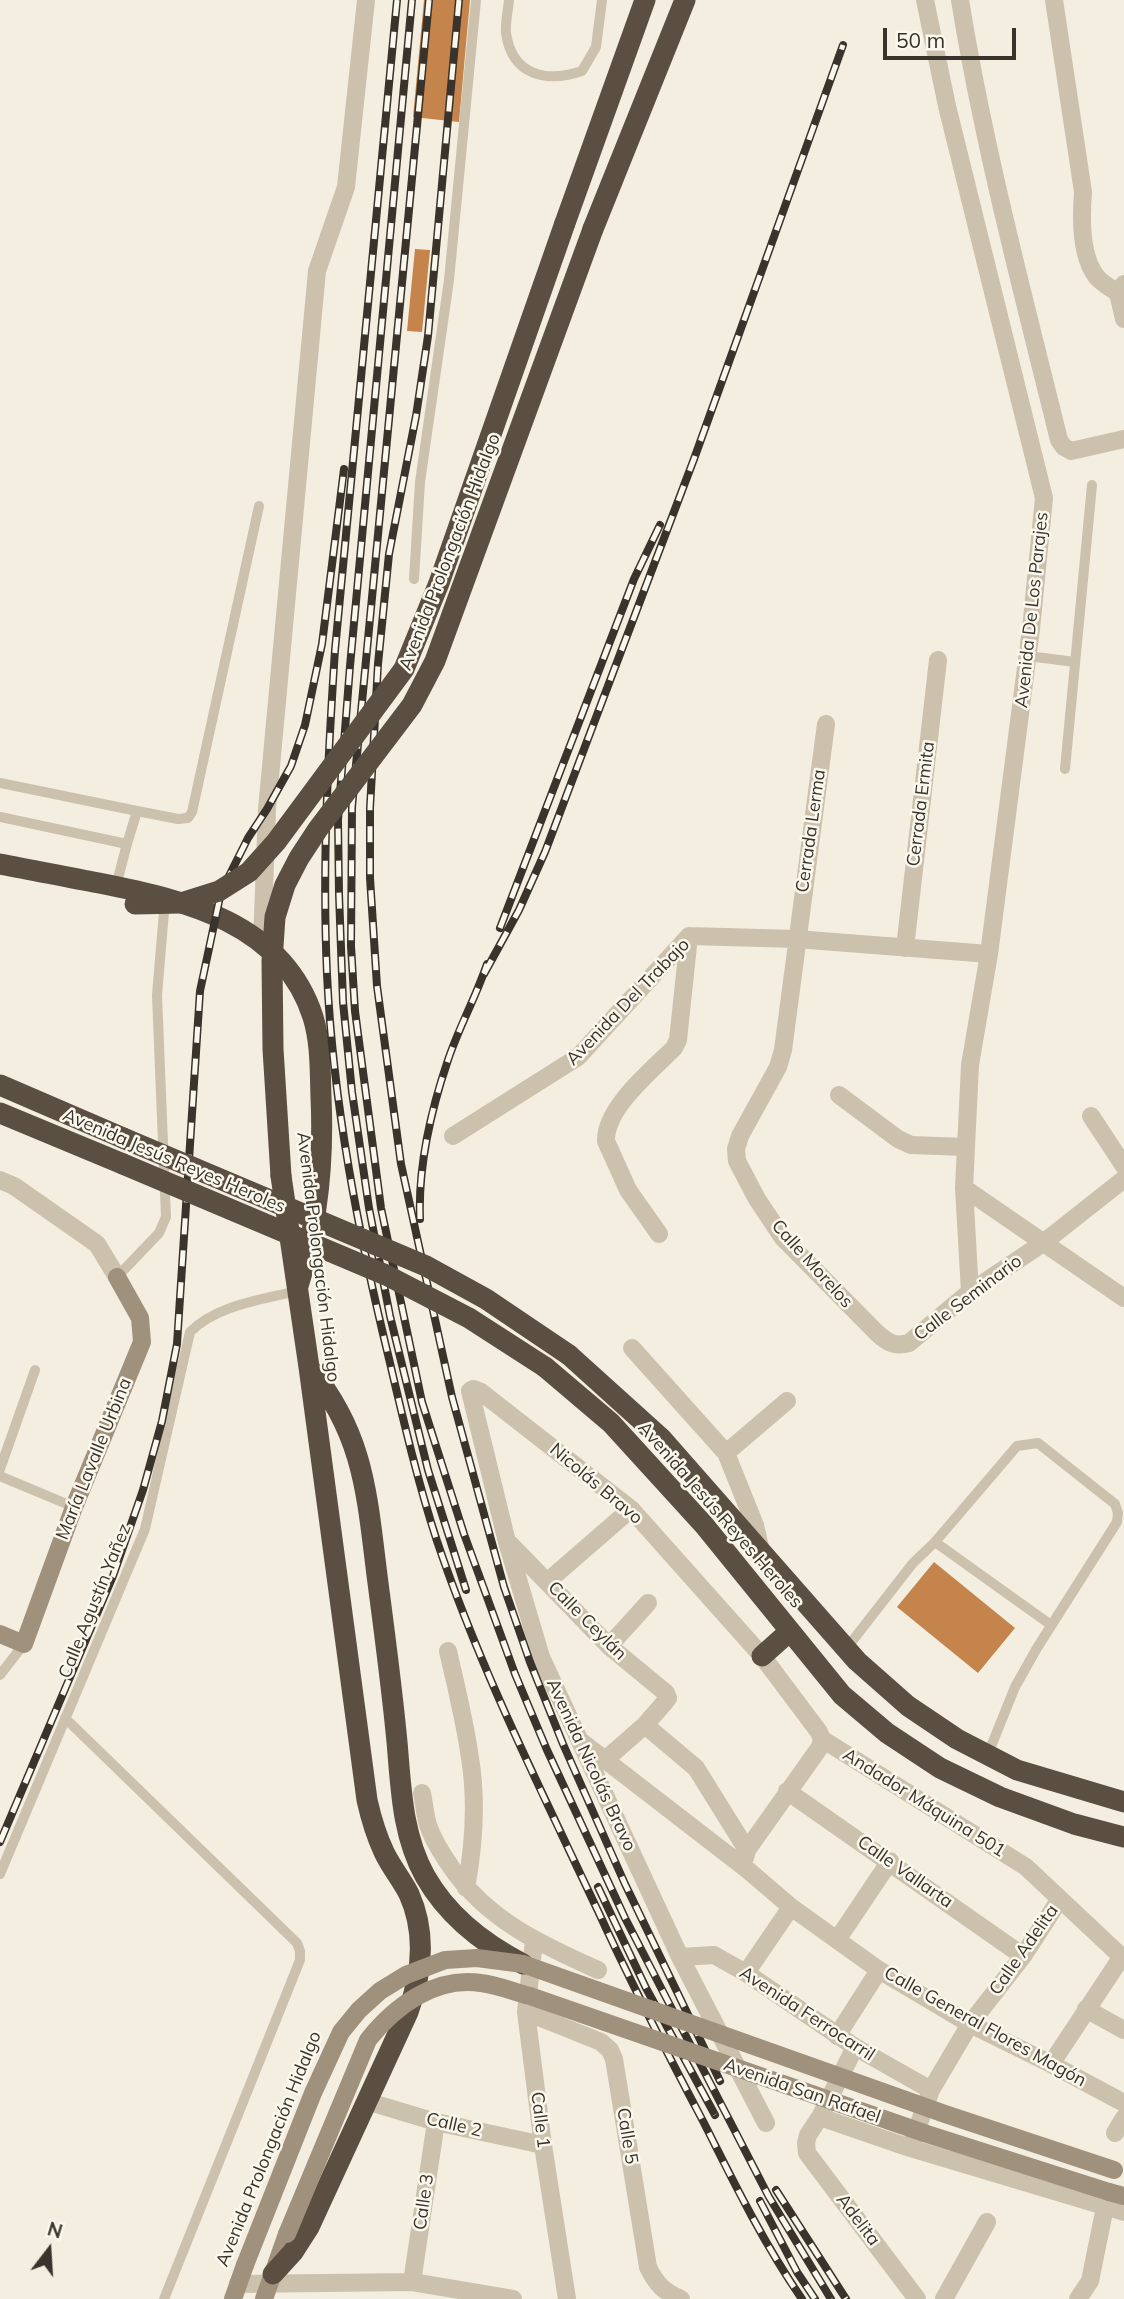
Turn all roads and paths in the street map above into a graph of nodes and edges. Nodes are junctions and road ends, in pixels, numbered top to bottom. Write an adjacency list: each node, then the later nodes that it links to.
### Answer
1 (366, 0): 31 (street)
2 (475, 0): 15 (lane)
3 (509, 0): 4 (lane)
4 (602, 0)
5 (645, 0): 26 (highway, Avenida Prolongación Hidalgo, bridge)
6 (685, 0): 47 (highway, Avenida Prolongación Hidalgo, bridge)
7 (925, 0): 16 (street, Avenida De Los Parajes)
8 (960, 0): 12 (street)
9 (1054, 0): 10 (street)
10 (1121, 289): 11 (street)
11 (1124, 319)
12 (1124, 439)
13 (1092, 485): 18 (lane)
14 (259, 506): 22 (lane)
15 (414, 579)
16 (1028, 656): 18 (lane); 33 (street, Avenida De Los Parajes)
17 (938, 660): 32 (street, Cerrada Ermita)
18 (1075, 663): 20 (lane)
19 (826, 724): 30 (street, Cerrada Lerma)
20 (1065, 769)
21 (0, 783): 22 (lane)
22 (137, 811): 24 (lane)
23 (0, 817): 24 (lane)
24 (127, 844): 27 (lane)
25 (0, 864): 27 (highway)
26 (0, 878)
27 (116, 886): 28 (highway)
28 (165, 897): 31 (highway); 46 (lane)
29 (689, 936): 30 (street, Avenida Del Trabajo); 38 (street, Avenida Del Trabajo); 44 (street)
30 (796, 939): 32 (street, Avenida Del Trabajo); 50 (street, Calle Morelos)
31 (262, 943): 47 (highway)
32 (905, 948): 33 (street, Avenida Del Trabajo)
33 (989, 954): 39 (street, Avenida De Los Parajes)
34 (0, 1085): 63 (highway, Avenida Jesús Reyes Heroles, bridge)
35 (839, 1095): 39 (street)
36 (0, 1114): 67 (highway, Avenida Jesús Reyes Heroles, bridge)
37 (1091, 1116): 40 (street)
38 (453, 1136)
39 (966, 1147): 43 (street, Avenida De Los Parajes)
40 (1124, 1166)
41 (1124, 1179): 45 (street)
42 (0, 1180): 46 (street)
43 (964, 1188): 45 (street, Calle Seminario); 48 (street)
44 (659, 1234)
45 (1044, 1242): 48 (street, Calle Seminario); 49 (street, Calle Seminario)
46 (117, 1277): 59 (main road, María Lavalle Urbina)
47 (297, 1291): 52 (highway, Avenida Prolongación Hidalgo); 75 (lane, Calle Agustín Yañez)
48 (970, 1293): 50 (street, Calle Seminario)
49 (1124, 1298)
50 (889, 1342)
51 (632, 1348): 56 (street)
52 (309, 1367): 97 (highway); 109 (highway, Avenida Prolongación Hidalgo)
53 (35, 1370): 57 (lane)
54 (473, 1389): 60 (street, Nicolás Bravo); 61 (street, Avenida Nicolás Bravo)
55 (787, 1401): 56 (street)
56 (726, 1453): 63 (street)
57 (0, 1469)
58 (0, 1476): 59 (lane)
59 (74, 1507): 69 (main road, María Lavalle Urbina)
60 (631, 1509): 64 (street); 73 (street, Nicolás Bravo)
61 (507, 1542): 64 (street, Calle Ceylán); 78 (street, Avenida Nicolás Bravo)
62 (935, 1542): 66 (lane); 66 (lane); 71 (lane)
63 (761, 1552): 71 (highway, Avenida Jesús Reyes Heroles)
64 (548, 1581): 70 (street, Calle Ceylán)
65 (648, 1603): 70 (street)
66 (1051, 1625): 79 (lane)
67 (790, 1631): 73 (highway); 84 (highway, Avenida Jesús Reyes Heroles)
68 (0, 1634): 69 (main road)
69 (24, 1644): 74 (lane)
70 (609, 1646): 76 (street, Calle Ceylán)
71 (846, 1649): 79 (highway, Avenida Jesús Reyes Heroles)
72 (448, 1651): 89 (street)
73 (762, 1656): 77 (street, Nicolás Bravo)
74 (0, 1675)
75 (65, 1718): 88 (lane, Calle Agustín Yañez); 124 (lane)
76 (645, 1725): 80 (street); 85 (street)
77 (822, 1739): 81 (street); 90 (street, Andador Máquina 501)
78 (580, 1740): 80 (street); 95 (street, Avenida Nicolás Bravo)
79 (988, 1754): 83 (highway, Avenida Jesús Reyes Heroles)
80 (606, 1760): 87 (street)
81 (786, 1791): 85 (street); 86 (street, Calle Vallarta)
82 (422, 1793): 89 (street)
83 (1124, 1802)
84 (1124, 1837)
85 (747, 1850): 87 (street)
86 (890, 1861): 92 (street); 94 (street, Calle Vallarta)
87 (749, 1871): 91 (street, Calle General Flores Magón)
88 (0, 1874)
89 (466, 1888): 93 (street)
90 (1060, 1899): 94 (street, Calle Adelita); 96 (street, Andador Máquina 501)
91 (790, 1907): 92 (street, Calle General Flores Magón); 100 (street)
92 (837, 1940): 99 (street, Calle General Flores Magón)
93 (534, 1941): 98 (street); 102 (street, Calle 1)
94 (1023, 1956): 103 (street, Calle Adelita)
95 (680, 1957): 100 (street, Avenida Ferrocarril); 113 (street, Avenida Nicolás Bravo)
96 (1123, 1958): 101 (street)
97 (523, 1964): 116 (main road, Avenida San Rafael, bridge); 123 (main road, Avenida Prolongación Hidalgo, bridge)
98 (598, 1970)
99 (880, 1970): 103 (street, Calle General Flores Magón); 105 (street)
100 (746, 1973): 105 (street, Avenida Ferrocarril)
101 (1086, 2009): 104 (street); 107 (street)
102 (526, 2012): 114 (street, Calle 1); 127 (street, Calle 5)
103 (970, 2024): 107 (street, Calle General Flores Magón); 108 (street, Calle Adelita)
104 (1124, 2030)
105 (837, 2036): 106 (street, Avenida Ferrocarril)
106 (855, 2047): 108 (street, Avenida Ferrocarril); 111 (street)
107 (1051, 2064): 110 (street, Calle General Flores Magón)
108 (931, 2090): 115 (street, Calle Adelita)
109 (366, 2101): 112 (street, Calle 2); 122 (highway, Avenida Prolongación Hidalgo)
110 (1124, 2103)
111 (820, 2117): 115 (street, Avenida San Rafael); 128 (street, Adelita)
112 (436, 2122): 114 (street, Calle 2); 121 (street, Calle 3)
113 (766, 2123)
114 (542, 2145): 126 (street, Calle 1)
115 (910, 2148): 117 (street, Avenida San Rafael)
116 (1119, 2171)
117 (1112, 2198): 118 (street, Avenida San Rafael); 120 (street); 122 (main road, Avenida San Rafael, bridge)
118 (1124, 2212)
119 (987, 2222): 129 (street)
120 (1090, 2281): 130 (street); 131 (street)
121 (412, 2282): 122 (street); 125 (street)
122 (268, 2286): 123 (street)
123 (236, 2292)
124 (164, 2299)
125 (513, 2299)
126 (567, 2299)
127 (681, 2299)
128 (917, 2299)
129 (944, 2299)
130 (1079, 2299)
131 (1096, 2299)

